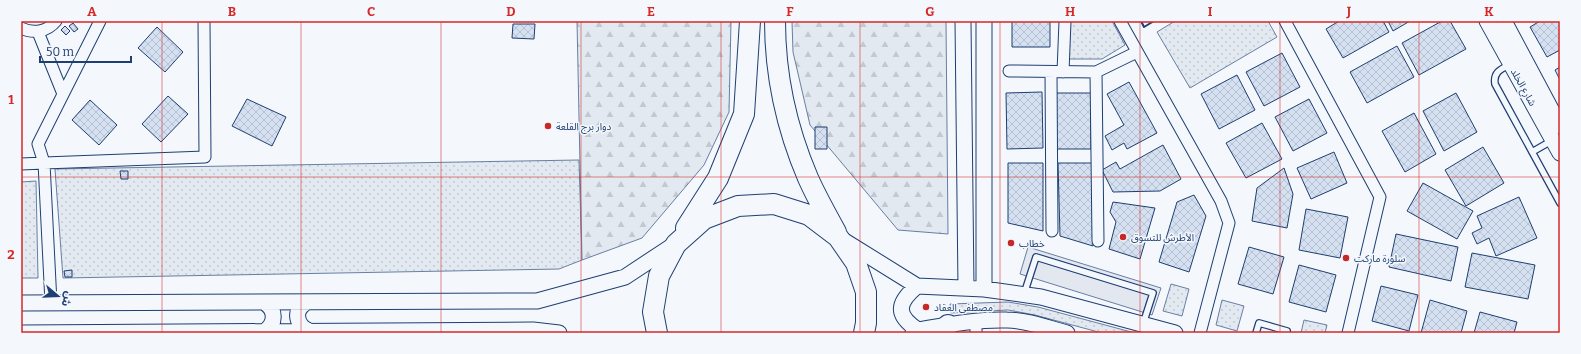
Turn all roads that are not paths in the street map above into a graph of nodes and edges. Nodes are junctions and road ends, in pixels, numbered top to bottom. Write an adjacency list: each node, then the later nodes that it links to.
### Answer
1 (56, 21): 14 (street)
2 (100, 21): 21 (street)
3 (204, 21): 25 (street)
4 (750, 21): 31 (highway)
5 (775, 21): 29 (highway)
6 (963, 21): 33 (main road)
7 (984, 21): 34 (main road)
8 (1065, 21): 19 (street)
9 (1120, 21): 15 (street)
10 (1285, 21): 55 (street)
11 (1487, 21): 16 (main road, شارع الخلد)
12 (1504, 21): 22 (main road)
13 (21, 28): 14 (street)
14 (38, 32): 21 (street)
15 (1137, 52): 20 (street); 52 (street)
16 (1511, 64): 23 (main road, شارع الخلد); 24 (lane)
17 (1009, 71): 18 (street)
18 (1051, 72): 19 (street); 28 (street)
19 (1063, 72): 20 (street)
20 (1096, 72): 30 (street)
21 (63, 94): 25 (street)
22 (1560, 126)
23 (1556, 147): 24 (lane)
24 (1532, 152): 27 (lane)
25 (44, 163): 26 (street); 38 (street)
26 (21, 164)
27 (1560, 203)
28 (1052, 231)
29 (838, 237): 31 (highway); 32 (main road); 49 (highway)
30 (1098, 241)
31 (676, 244): 36 (main road); 48 (highway)
32 (917, 286): 33 (main road); 45 (main road)
33 (966, 288): 34 (main road)
34 (984, 289): 35 (main road)
35 (1024, 294): 40 (main road); 40 (lane)
36 (308, 302): 39 (main road); 44 (main road)
37 (21, 303): 38 (main road)
38 (51, 303): 39 (main road)
39 (265, 303): 43 (main road)
40 (1142, 324): 51 (main road)
41 (976, 328): 42 (main road); 50 (main road)
42 (950, 329): 45 (main road)
43 (265, 331): 44 (main road); 46 (main road)
44 (309, 331): 47 (main road)
45 (915, 331)
46 (21, 333)
47 (559, 333)
48 (656, 333)
49 (864, 333)
50 (1067, 333)
51 (1174, 333)
52 (1200, 333)
53 (1256, 333): 54 (lane)
54 (1286, 333)
55 (1348, 333)

